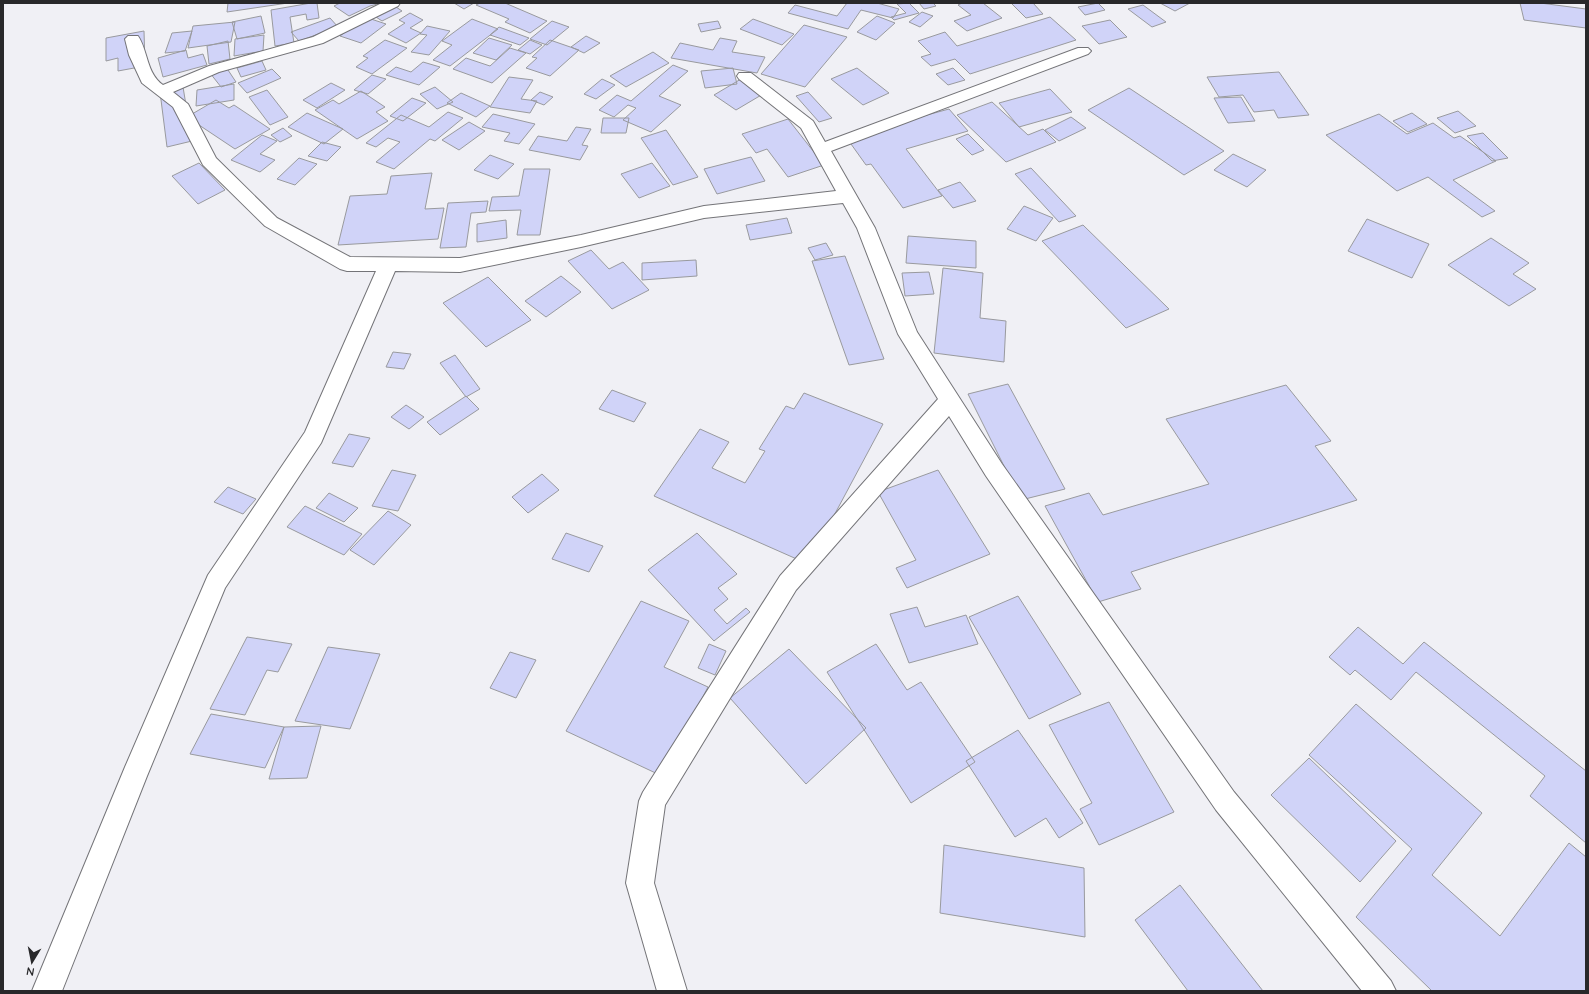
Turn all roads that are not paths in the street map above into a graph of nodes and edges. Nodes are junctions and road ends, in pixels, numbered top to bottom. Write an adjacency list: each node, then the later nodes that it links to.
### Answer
1 (393, 3): 5 (street)
2 (133, 39): 5 (street)
3 (1083, 51): 6 (street)
4 (745, 76): 6 (street)
5 (162, 91): 8 (street)
6 (821, 149): 7 (street)
7 (848, 196): 8 (street); 9 (street)
8 (388, 265): 10 (street)
9 (950, 400): 11 (street); 12 (street)
10 (47, 991)
11 (672, 991)
12 (1381, 991)

